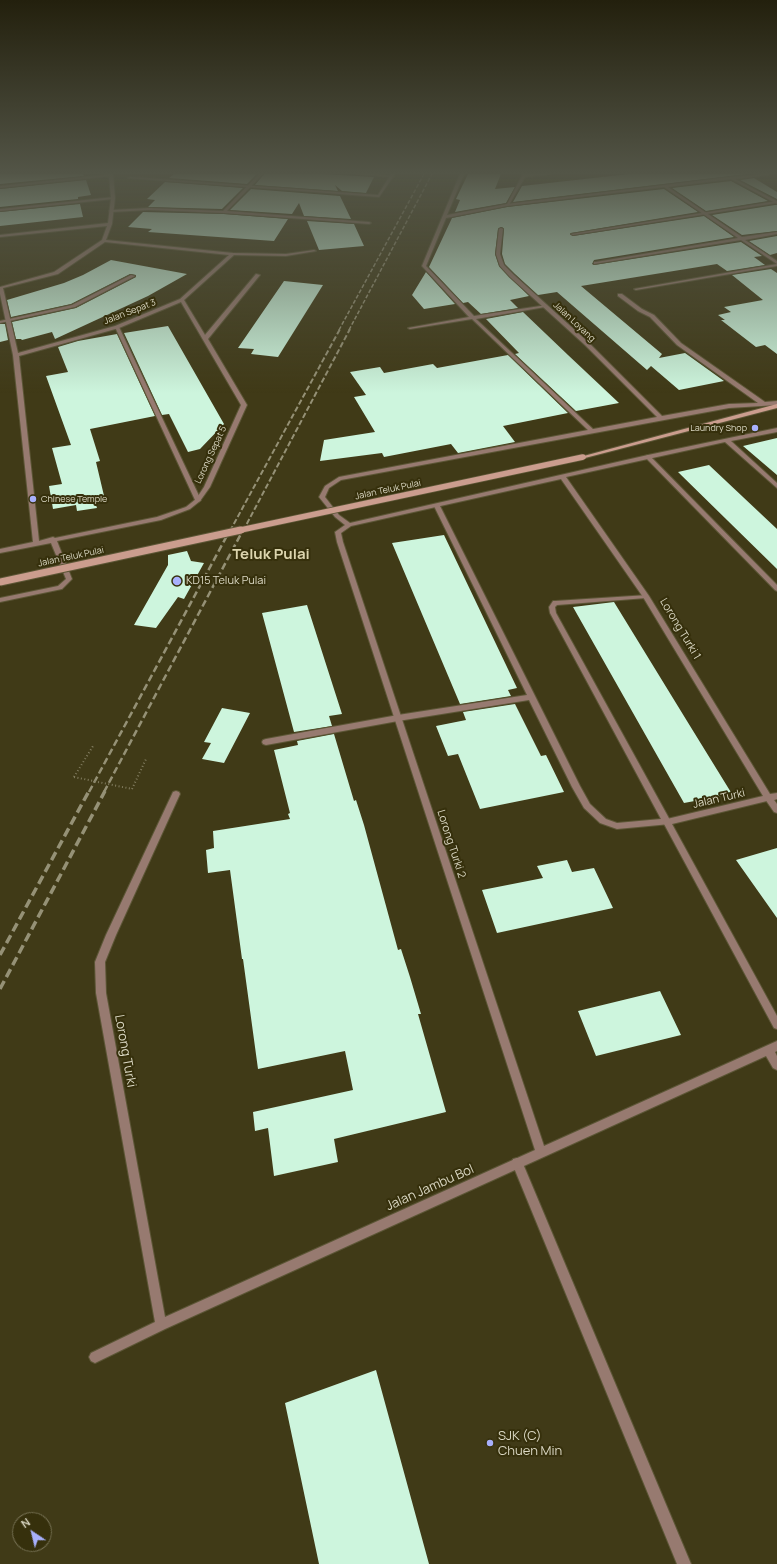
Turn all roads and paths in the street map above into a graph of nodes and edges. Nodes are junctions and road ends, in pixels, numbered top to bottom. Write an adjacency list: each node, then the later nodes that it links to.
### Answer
1 (95, 247): 13 (street)
2 (163, 247): 8 (street)
3 (432, 247): 18 (street)
4 (499, 247): 17 (street, Jalan Loyang)
5 (693, 247): 9 (street)
6 (753, 247): 10 (street)
7 (314, 251): 8 (street)
8 (233, 254): 16 (street, Jalan Sepat 3)
9 (596, 263)
10 (777, 264): 14 (street)
11 (133, 276): 19 (street)
12 (258, 276): 23 (street)
13 (1, 288): 19 (street)
14 (636, 289)
15 (620, 295): 26 (street)
16 (182, 300): 21 (street, Jalan Sepat 3); 23 (street, Lorong Sepat 5)
17 (545, 306): 18 (street); 28 (street, Jalan Loyang)
18 (474, 319): 22 (street); 30 (street)
19 (8, 321): 20 (street); 24 (street)
20 (0, 322)
21 (117, 327): 24 (street, Jalan Sepat 3); 35 (street)
22 (410, 328)
23 (205, 339): 35 (street, Lorong Sepat 5)
24 (16, 355): 39 (street)
25 (777, 403): 26 (street)
26 (764, 404): 28 (street)
27 (777, 406): 41 (main road, Jalan Teluk Pulai, bridge)
28 (662, 418): 30 (street)
29 (777, 430): 31 (street)
30 (592, 431): 37 (street)
31 (726, 440): 32 (street); 34 (street)
32 (648, 457): 33 (street); 42 (street)
33 (563, 477): 36 (street); 43 (street, Lorong Turki 1)
34 (777, 486)
35 (198, 500): 38 (street, Lorong Sepat 5)
36 (437, 506): 37 (street); 45 (street, Jalan Turki)
37 (349, 525): 46 (street, Lorong Turki 2)
38 (53, 539): 39 (street, Lorong Sepat 5); 44 (street)
39 (36, 543): 40 (street, Lorong Sepat 5)
40 (0, 550)
41 (0, 582)
42 (777, 589)
43 (646, 596): 51 (street, Lorong Turki 1); 53 (street)
44 (0, 600)
45 (531, 697): 46 (street); 53 (street, Jalan Turki)
46 (398, 718): 47 (street); 57 (street, Lorong Turki 2)
47 (266, 742)
48 (93, 746): 49 (path, bridge)
49 (146, 759)
50 (176, 794): 59 (street, Lorong Turki)
51 (773, 798): 52 (street, Lorong Turki 1); 53 (street, Jalan Turki)
52 (777, 810)
53 (667, 822): 54 (street)
54 (777, 1025)
55 (772, 1048): 56 (street); 57 (street, Jalan Jambu Bol)
56 (777, 1065)
57 (541, 1152): 58 (street, Jalan Jambu Bol)
58 (517, 1164): 59 (street, Jalan Jambu Bol); 61 (street)
59 (161, 1325): 60 (street, Jalan Jambu Bol)
60 (95, 1357)
61 (684, 1564)

